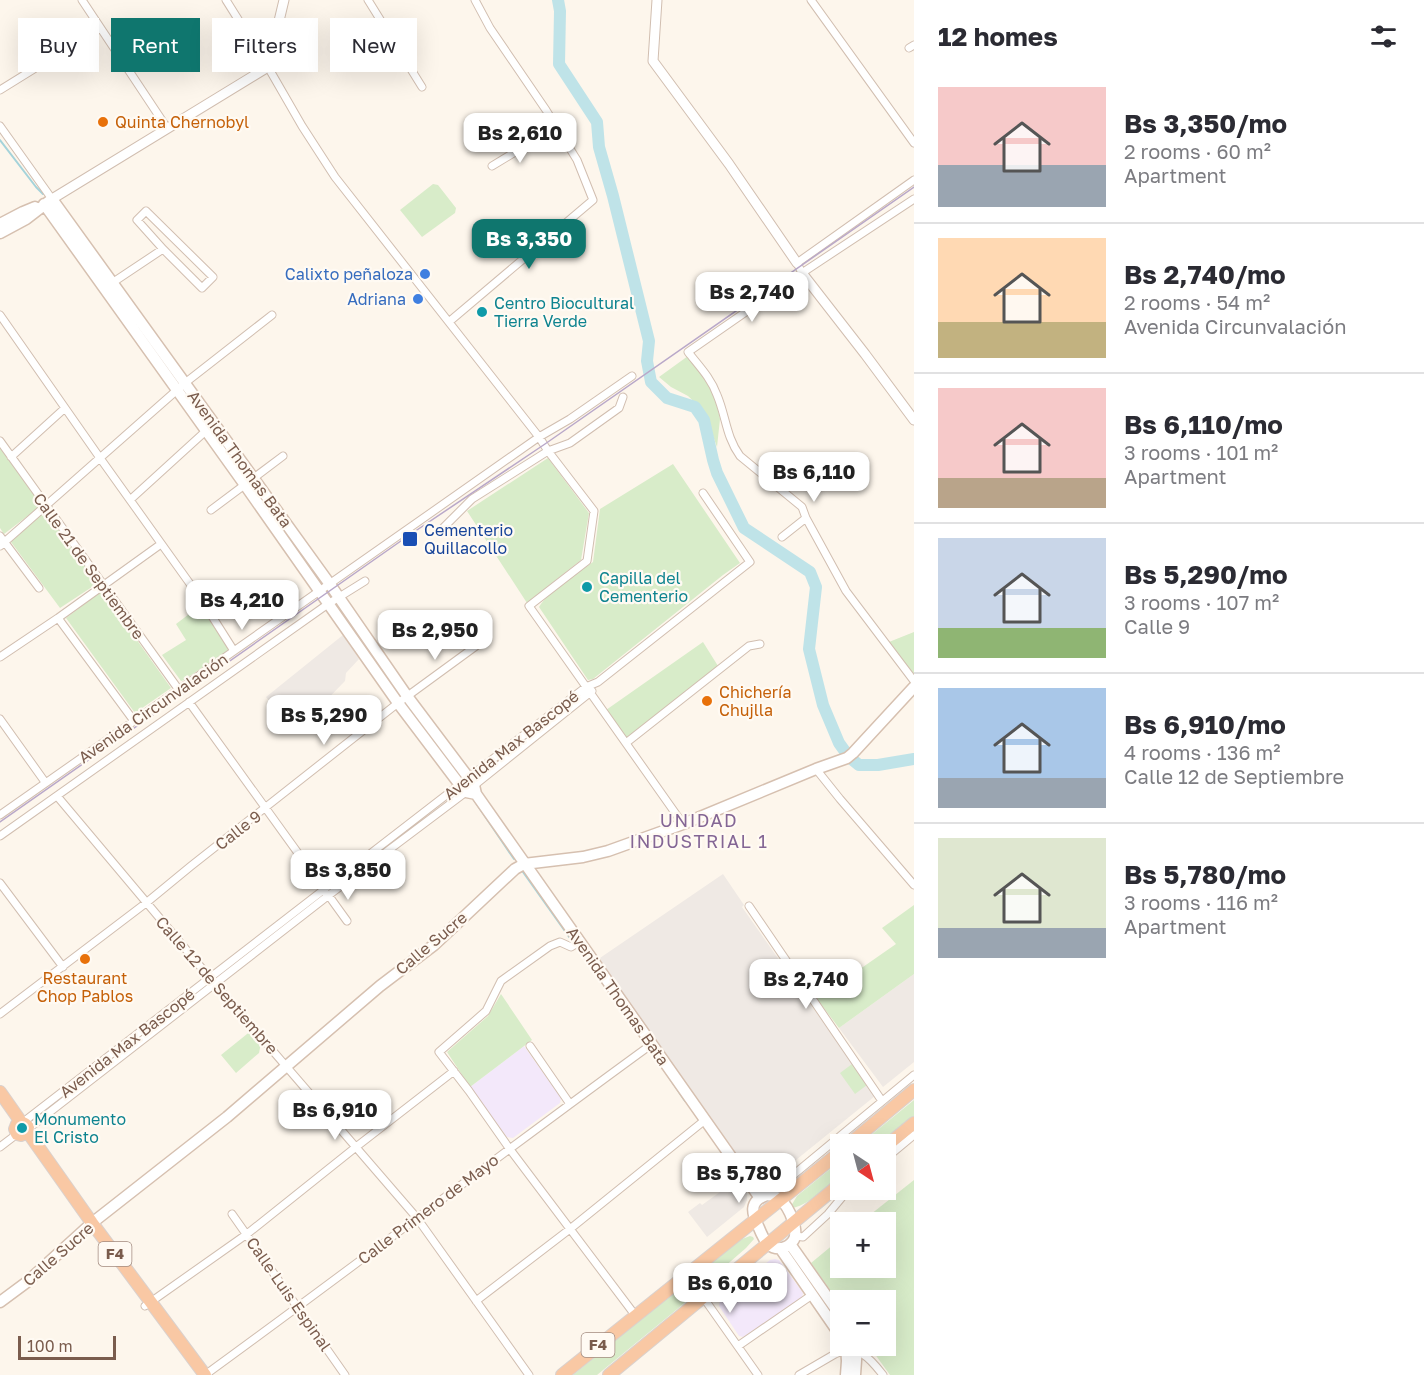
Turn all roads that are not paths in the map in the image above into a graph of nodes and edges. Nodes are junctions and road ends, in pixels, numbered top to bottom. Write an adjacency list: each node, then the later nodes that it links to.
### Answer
1 (82, 0): 10 (street)
2 (226, 0): 8 (street)
3 (284, 0): 9 (street)
4 (368, 0): 13 (street)
5 (475, 0): 31 (street)
6 (657, 0): 26 (street)
7 (811, 0): 18 (street)
8 (237, 18)
9 (280, 18)
10 (100, 28): 14 (street); 16 (street)
11 (260, 72): 16 (street)
12 (271, 72): 31 (street)
13 (422, 87)
14 (0, 90)
15 (0, 126): 22 (street, Avenida Thomas Bata)
16 (167, 128): 22 (street)
17 (536, 140): 19 (street)
18 (914, 143)
19 (492, 166)
20 (914, 180): 26 (street)
21 (914, 199): 27 (street)
22 (48, 201): 23 (main road); 24 (main road); 28 (main road, Avenida Thomas Bata); 33 (main road, Avenida Thomas Bata)
23 (0, 224)
24 (0, 233)
25 (163, 249): 25 (street); 28 (street)
26 (797, 263): 27 (street)
27 (802, 273): 36 (street); 49 (street)
28 (112, 283): 33 (main road, Avenida Thomas Bata)
29 (0, 315): 35 (street)
30 (272, 315): 33 (street)
31 (450, 321): 38 (street)
32 (632, 376): 38 (street, Avenida Circunvalación)
33 (181, 387): 37 (main road, Avenida Thomas Bata); 43 (street)
34 (623, 397): 40 (street)
35 (65, 408): 42 (street); 43 (street)
36 (914, 420)
37 (210, 427): 44 (main road, Avenida Thomas Bata); 46 (street)
38 (540, 437): 40 (street); 55 (street, Avenida Circunvalación)
39 (0, 441): 42 (street, Calle 21 de Septiembre)
40 (548, 451): 50 (street); 69 (street)
41 (283, 456): 44 (street)
42 (11, 457): 47 (street, Calle 21 de Septiembre)
43 (100, 458): 46 (street); 47 (street)
44 (249, 482): 48 (street); 55 (main road, Avenida Thomas Bata); 58 (main road, Avenida Thomas Bata)
45 (704, 493): 69 (street, Avenida Max Bascopé)
46 (130, 500): 53 (street)
47 (46, 505): 52 (street); 56 (street, Calle 21 de Septiembre)
48 (211, 510)
49 (806, 518): 51 (street); 66 (street)
50 (443, 528)
51 (782, 537)
52 (1, 541): 57 (street)
53 (161, 544): 56 (street); 64 (street)
54 (364, 580): 59 (street, Avenida Circunvalación)
55 (329, 583): 58 (street, Avenida Circunvalación); 59 (main road, Avenida Thomas Bata)
56 (104, 584): 61 (street); 68 (street, Calle 21 de Septiembre)
57 (39, 588)
58 (319, 590): 60 (main road, Avenida Thomas Bata); 64 (street, Avenida Circunvalación)
59 (338, 597): 60 (street, Avenida Circunvalación); 70 (main road, Avenida Thomas Bata)
60 (328, 604): 70 (main road, Avenida Thomas Bata); 71 (street, Avenida Circunvalación)
61 (58, 618): 65 (street); 73 (street)
62 (760, 644): 74 (street)
63 (476, 646): 70 (street, Calle 9)
64 (234, 651): 68 (street, Avenida Circunvalación)
65 (0, 657)
66 (914, 681)
67 (914, 687): 75 (main road)
68 (179, 690): 73 (street, Avenida Circunvalación)
69 (588, 690): 74 (street); 77 (street, Avenida Max Bascopé)
70 (403, 699): 77 (main road, Avenida Thomas Bata); 79 (street, Calle 9)
71 (189, 702): 78 (street, Avenida Circunvalación); 79 (street)
72 (0, 719): 76 (street)
73 (134, 721): 76 (street, Avenida Circunvalación)
74 (626, 743): 81 (street)
75 (816, 769): 81 (main road); 85 (street)
76 (45, 782): 80 (street, Avenida Circunvalación)
77 (469, 787): 83 (main road, Avenida Thomas Bata); 86 (street, Avenida Max Bascopé); 87 (street, Avenida Max Bascopé)
78 (57, 796): 82 (street, Avenida Circunvalación); 88 (street, Calle 12 de Septiembre)
79 (266, 808): 86 (street); 88 (street, Calle 9)
80 (0, 815)
81 (683, 824): 83 (main road)
82 (0, 836)
83 (524, 864): 91 (main road, Avenida Thomas Bata); 98 (main road, Calle Sucre)
84 (0, 883): 92 (street)
85 (914, 885)
86 (324, 888): 87 (street); 93 (street, Avenida Max Bascopé)
87 (329, 895): 90 (street); 94 (street, Avenida Max Bascopé)
88 (146, 903): 92 (street, Calle 9); 93 (street, Calle 12 de Septiembre)
89 (749, 906): 103 (street)
90 (347, 921)
91 (579, 942): 96 (main road, Avenida Thomas Bata); 99 (street)
92 (63, 967): 95 (street, Calle 9)
93 (210, 978): 94 (street, Calle 12 de Septiembre); 107 (street, Avenida Max Bascopé)
94 (215, 984): 98 (street, Calle 12 de Septiembre); 107 (street, Avenida Max Bascopé)
95 (0, 1014)
96 (652, 1044): 104 (street, Calle Primero de Mayo); 106 (main road, Avenida Thomas Bata)
97 (530, 1046): 104 (street)
98 (286, 1066): 112 (street, Calle 12 de Septiembre); 123 (main road, Calle Sucre)
99 (454, 1071): 112 (street); 113 (street)
100 (914, 1075): 103 (street)
101 (914, 1090): 109 (highway)
102 (0, 1092): 107 (highway, F4)
103 (882, 1101): 117 (street)
104 (570, 1104): 113 (street, Calle Primero de Mayo)
105 (0, 1105): 107 (highway, F4)
106 (705, 1120): 117 (main road, Avenida Thomas Bata); 124 (street)
107 (22, 1129): 111 (street, Avenida Max Bascopé); 123 (highway, F4)
108 (914, 1133): 110 (highway); 114 (street)
109 (861, 1134)
110 (896, 1142)
111 (0, 1147)
112 (356, 1147): 120 (street, Calle 12 de Septiembre); 125 (street)
113 (509, 1148): 120 (street, Calle Primero de Mayo); 124 (street)
114 (896, 1149)
115 (830, 1159): 117 (highway, F4)
116 (830, 1192): 122 (highway, F4)
117 (770, 1198): 121 (highway, F4); 121 (main road); 122 (main road, Avenida Thomas Bata)
118 (840, 1200): 126 (street)
119 (232, 1214): 125 (street, Calle Luis Espinal)
120 (417, 1218): 130 (street, Calle 12 de Septiembre); 134 (street, Calle Primero de Mayo)
121 (755, 1220): 127 (main road); 135 (highway, F4)
122 (794, 1222): 126 (main road); 127 (highway, F4)
123 (90, 1226): 132 (main road, Calle Sucre); 133 (highway, F4)
124 (570, 1229): 130 (street); 135 (street)
125 (247, 1234): 133 (street); 134 (street, Calle Luis Espinal)
126 (788, 1243): 127 (main road); 128 (main road); 131 (main road)
127 (767, 1244): 129 (highway, F4)
128 (812, 1295): 136 (main road); 137 (street)
129 (703, 1298): 137 (street); 142 (highway, F4)
130 (477, 1301): 146 (street, Calle 12 de Septiembre)
131 (830, 1301)
132 (0, 1302)
133 (148, 1304): 143 (highway, F4); 144 (highway, F4)
134 (298, 1307): 144 (street, Calle Primero de Mayo); 145 (street, Calle Luis Espinal)
135 (635, 1315): 147 (highway, F4)
136 (830, 1321)
137 (738, 1346): 148 (street)
138 (832, 1356): 149 (street)
139 (850, 1356): 150 (main road)
140 (853, 1356): 151 (main road)
141 (867, 1356): 152 (street)
142 (616, 1373)
143 (195, 1375)
144 (205, 1375)
145 (345, 1375)
146 (529, 1375)
147 (562, 1375)
148 (758, 1375)
149 (799, 1375)
150 (846, 1375)
151 (855, 1375)
152 (883, 1375)

